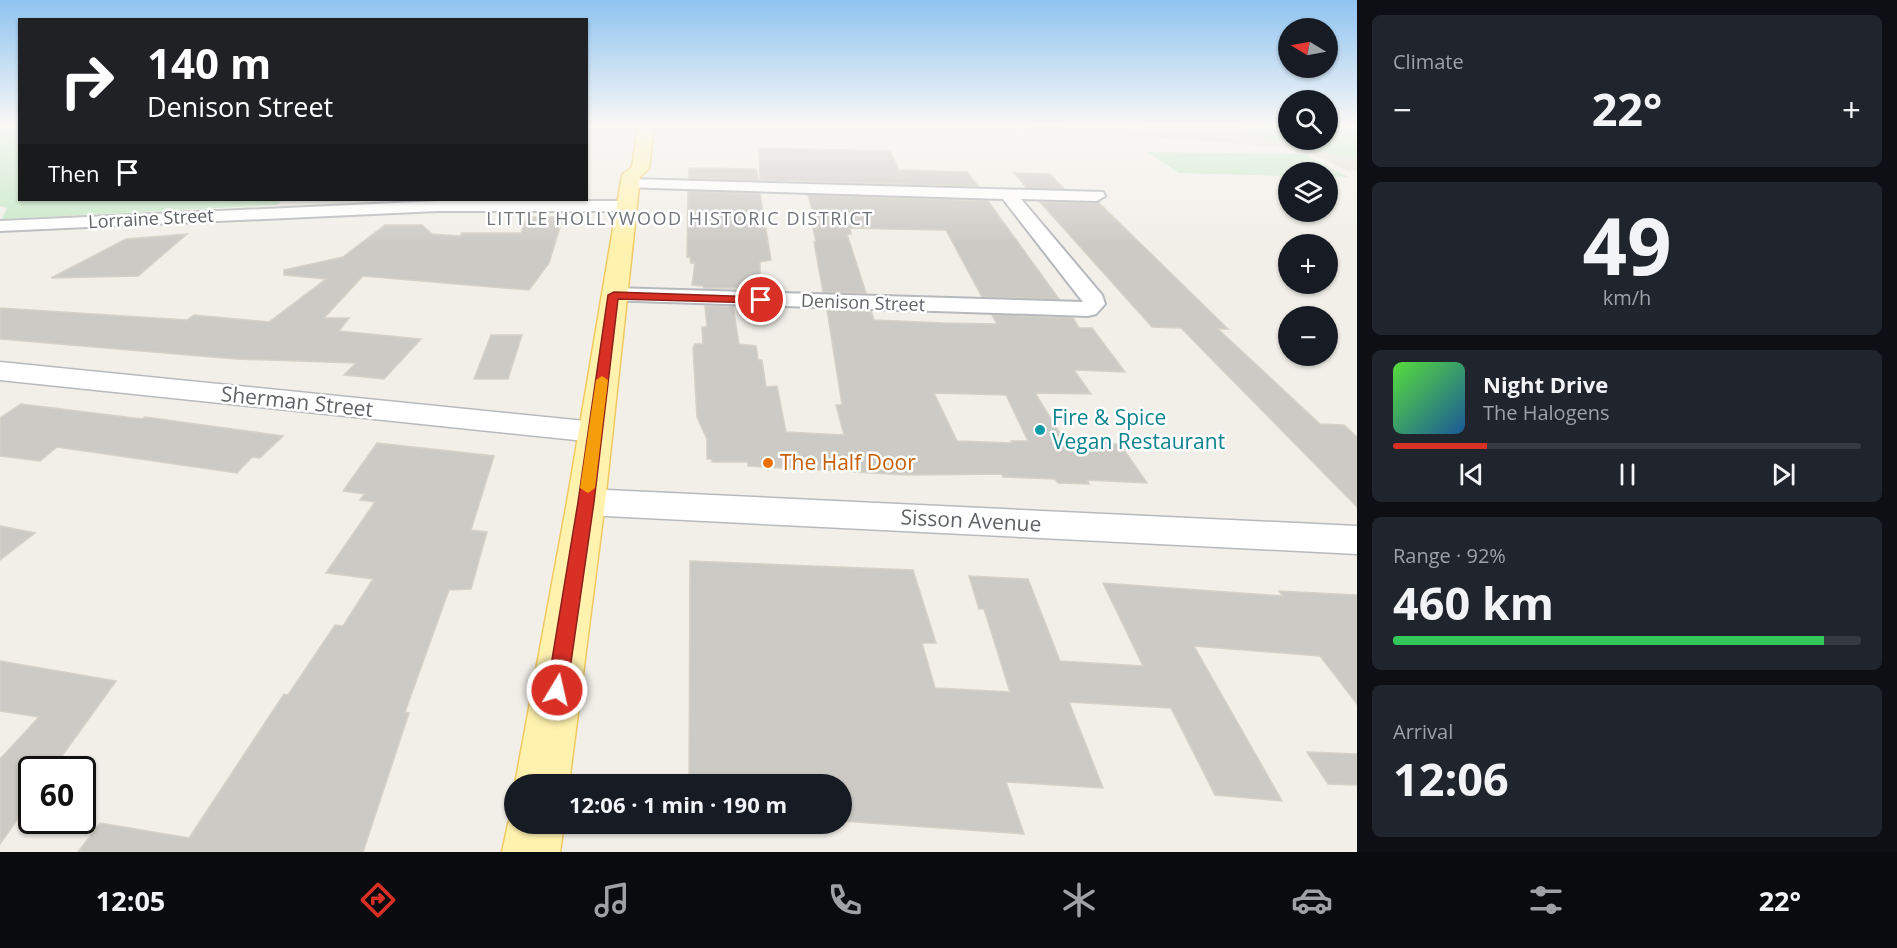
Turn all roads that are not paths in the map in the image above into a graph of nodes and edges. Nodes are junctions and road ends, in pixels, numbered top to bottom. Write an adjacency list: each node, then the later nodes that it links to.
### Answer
1 (640, 166): 2 (main road)
2 (628, 173): 3 (street); 5 (main road)
3 (1007, 194): 4 (street); 7 (street, Denison Street)
4 (1097, 196)
5 (626, 206): 6 (street, Lorraine Street); 7 (main road)
6 (0, 226)
7 (614, 295): 9 (main road)
8 (0, 371): 9 (street, Sherman Street)
9 (595, 432): 10 (main road)
10 (586, 502): 11 (street, Sisson Avenue); 12 (main road)
11 (1357, 540)
12 (544, 774)
13 (534, 834): 14 (main road)
14 (531, 852)

